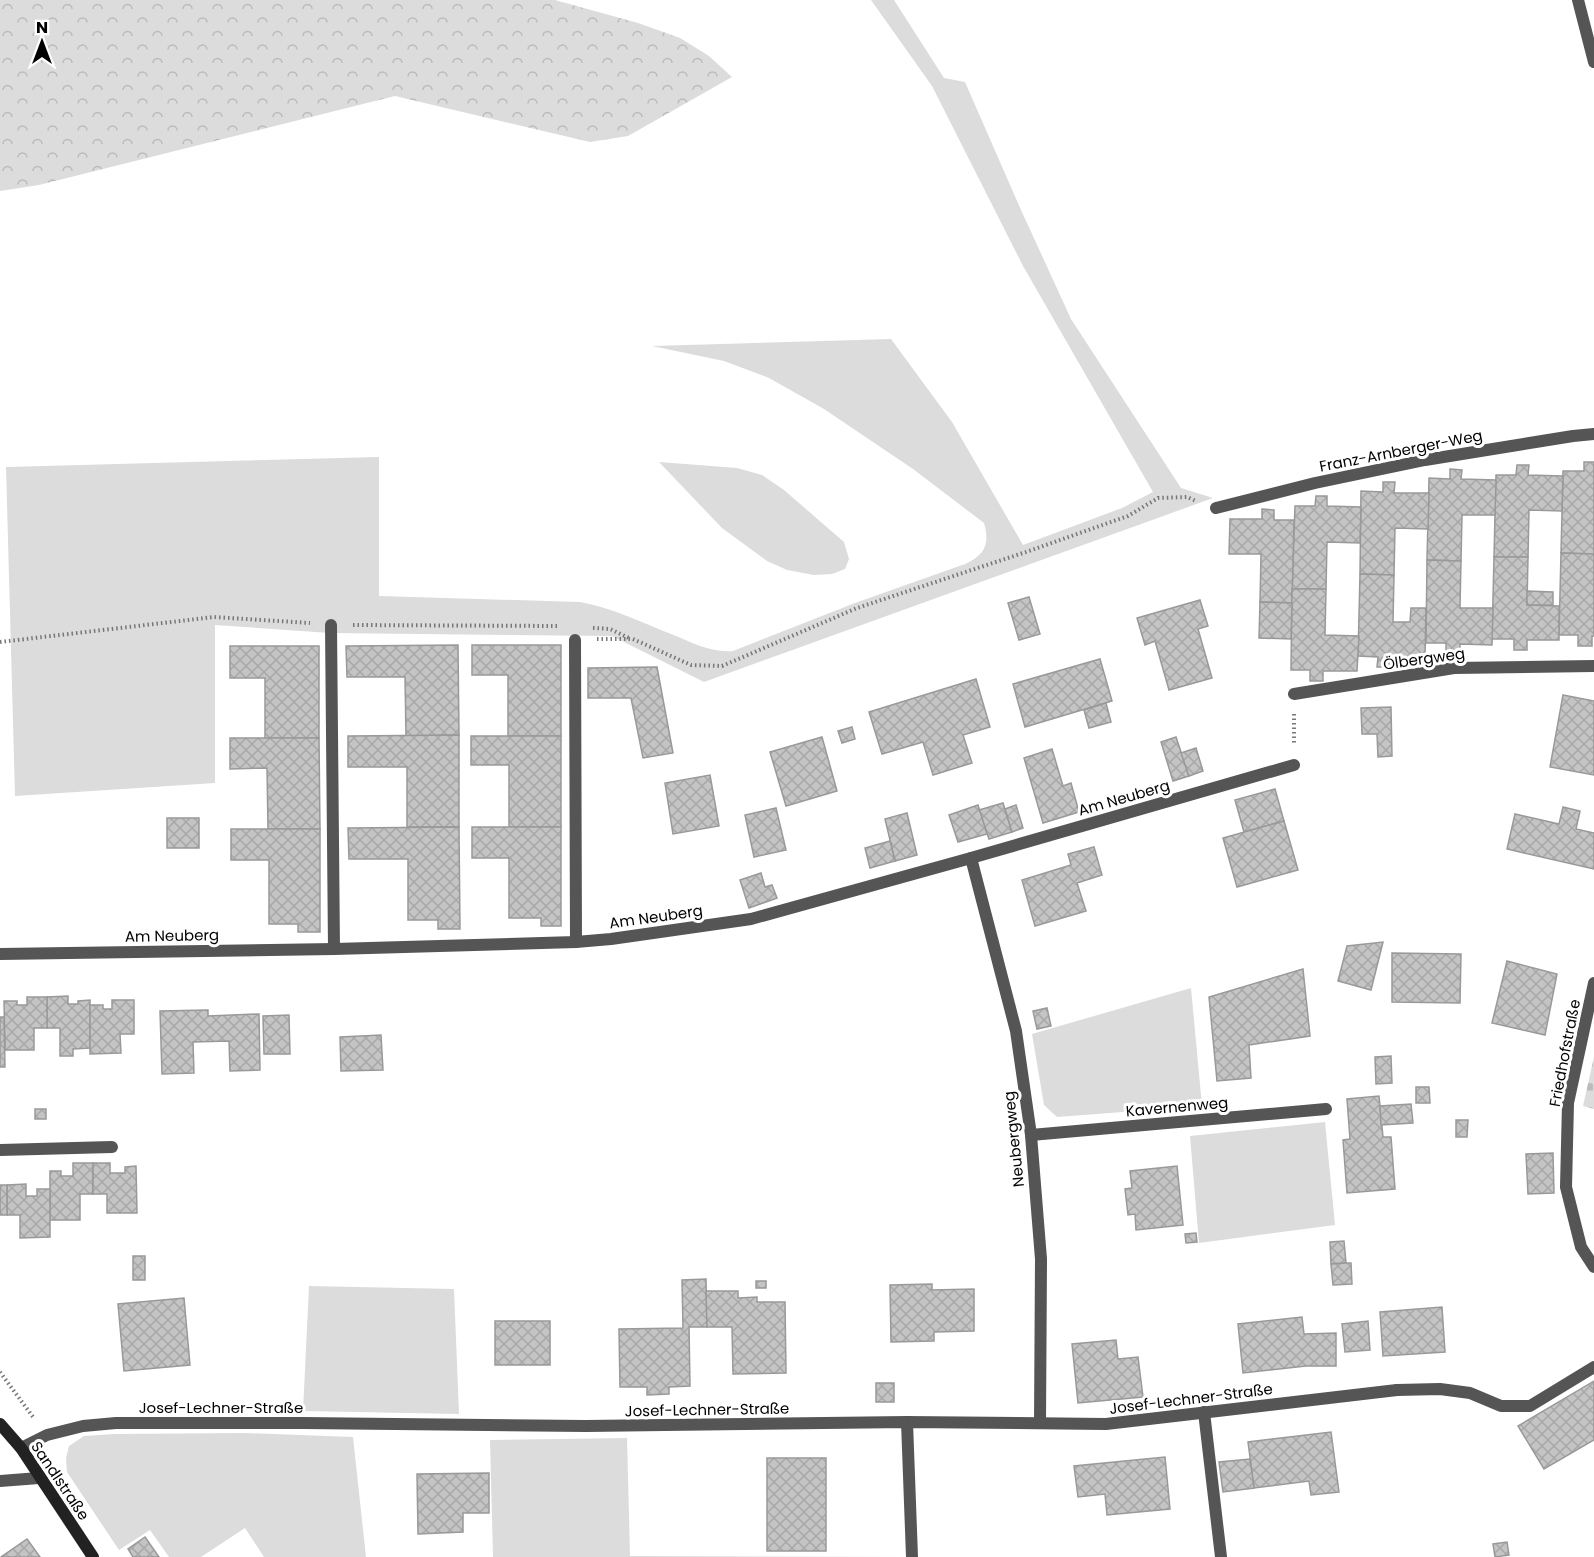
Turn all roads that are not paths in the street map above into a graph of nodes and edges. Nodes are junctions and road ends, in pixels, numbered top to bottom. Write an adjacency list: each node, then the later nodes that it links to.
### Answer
1 (1578, 0): 2 (street)
2 (1594, 62)
3 (1594, 434): 4 (street, Franz-Arnberger-Weg)
4 (1216, 508)
5 (331, 625): 12 (street)
6 (575, 640): 11 (street)
7 (1594, 666): 8 (street, Ölbergweg)
8 (1294, 694)
9 (1294, 765): 10 (street, Am Neuberg)
10 (970, 858): 11 (street, Am Neuberg); 16 (street, Neubergweg)
11 (576, 942): 12 (street, Am Neuberg)
12 (334, 948): 13 (street, Am Neuberg)
13 (0, 954)
14 (1594, 983): 19 (street, Friedhofstraße)
15 (1326, 1109): 16 (street, Kavernenweg)
16 (1031, 1135): 23 (street, Neubergweg)
17 (112, 1147): 18 (street)
18 (0, 1150)
19 (1594, 1267)
20 (1594, 1367): 21 (street, Josef-Lechner-Straße)
21 (1204, 1412): 23 (street, Josef-Lechner-Straße); 30 (street)
22 (907, 1422): 23 (street, Josef-Lechner-Straße); 25 (street, Josef-Lechner-Straße); 29 (street)
23 (1040, 1423)
24 (0, 1424): 25 (street, Sandlstraße)
25 (21, 1448): 26 (street, Sandlstraße)
26 (39, 1478): 27 (street); 28 (street, Sandlstraße)
27 (0, 1481)
28 (93, 1557)
29 (912, 1557)
30 (1221, 1557)

